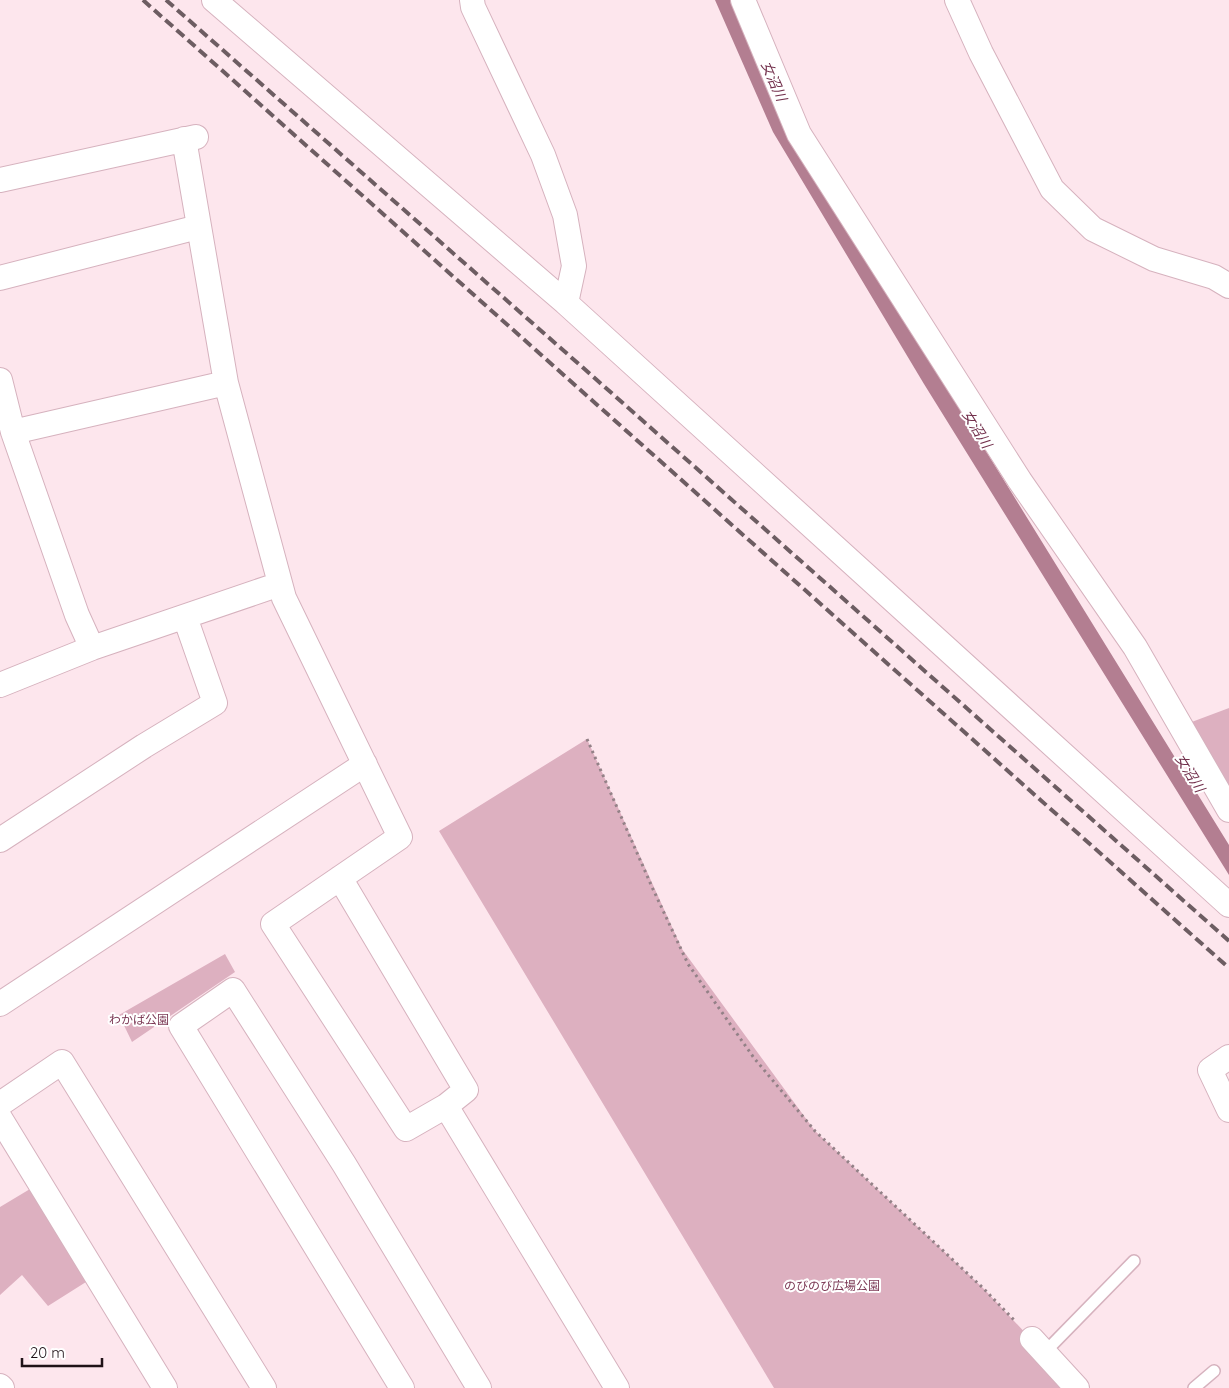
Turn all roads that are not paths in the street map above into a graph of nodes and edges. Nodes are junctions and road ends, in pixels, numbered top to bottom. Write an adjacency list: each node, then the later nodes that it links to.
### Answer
1 (214, 0): 9 (street)
2 (472, 0): 9 (street)
3 (743, 0): 18 (street)
4 (957, 0): 8 (street)
5 (0, 180): 6 (street)
6 (198, 227): 7 (street); 11 (street)
7 (0, 278)
8 (1229, 286)
9 (566, 303): 21 (street)
10 (0, 380): 12 (street)
11 (226, 383): 12 (street); 13 (street)
12 (14, 432): 15 (street)
13 (280, 584): 14 (street); 17 (street)
14 (185, 616): 15 (street); 19 (street)
15 (92, 648): 16 (street)
16 (0, 685)
17 (364, 764): 20 (street); 22 (street)
18 (1229, 810)
19 (0, 840)
20 (340, 878): 25 (street); 25 (street)
21 (1229, 905)
22 (0, 1004)
23 (1229, 1057): 26 (street)
24 (0, 1104): 32 (street)
25 (446, 1106): 35 (street)
26 (1229, 1110)
27 (0, 1118): 31 (street)
28 (1134, 1261): 29 (lane)
29 (1038, 1346): 36 (street)
30 (1214, 1371): 37 (lane)
31 (165, 1388)
32 (264, 1388)
33 (402, 1388): 34 (street)
34 (479, 1388)
35 (617, 1388)
36 (1077, 1388)
37 (1194, 1388)

